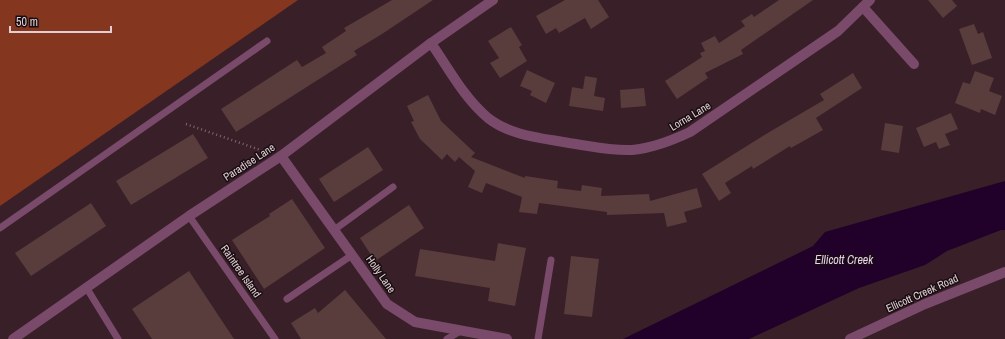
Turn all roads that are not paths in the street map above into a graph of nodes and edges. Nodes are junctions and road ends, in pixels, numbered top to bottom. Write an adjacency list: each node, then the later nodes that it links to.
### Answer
1 (493, 0): 4 (street, Paradise Lane)
2 (867, 4): 4 (street, Lorna Lane); 5 (street)
3 (266, 41): 9 (lane)
4 (431, 43): 6 (street, Paradise Lane)
5 (914, 64)
6 (281, 156): 8 (street, Paradise Lane); 10 (street, Holly Lane)
7 (393, 188): 10 (lane)
8 (189, 216): 14 (street, Paradise Lane); 20 (lane, Raintree Island)
9 (0, 228)
10 (334, 230): 11 (street, Holly Lane)
11 (352, 255): 15 (lane); 16 (street, Holly Lane)
12 (551, 260): 23 (lane)
13 (1005, 272): 17 (street, Ellicott Creek Road)
14 (86, 287): 18 (street, Paradise Lane); 19 (lane)
15 (288, 299)
16 (462, 330): 21 (lane); 22 (street, Holly Lane)
17 (861, 336): 24 (street, Ellicott Creek Road)
18 (13, 339)
19 (118, 339)
20 (275, 339)
21 (447, 339)
22 (507, 339)
23 (538, 339)
24 (850, 339)

